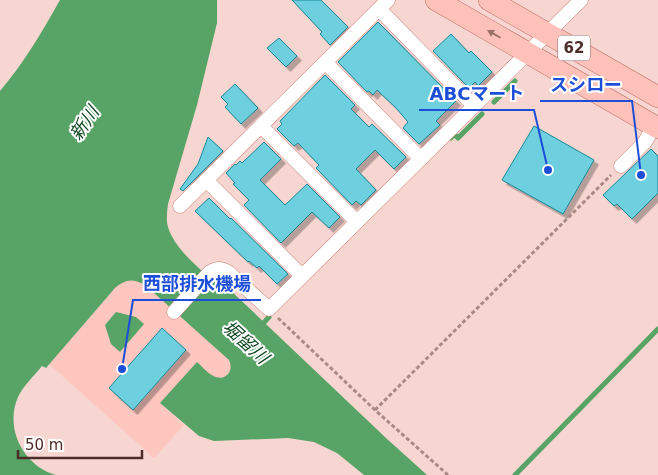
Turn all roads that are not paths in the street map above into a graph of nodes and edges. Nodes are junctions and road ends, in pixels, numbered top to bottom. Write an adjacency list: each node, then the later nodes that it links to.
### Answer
1 (436, 0): 6 (main road, 62, one-way to 1)
2 (489, 0): 5 (main road, 62)
3 (581, 0): 5 (street)
4 (384, 5): 7 (street); 9 (street)
5 (548, 33): 6 (street); 8 (main road, 62)
6 (528, 53): 9 (street); 11 (main road, 62)
7 (325, 62): 10 (street); 12 (street)
8 (658, 96)
9 (474, 106): 12 (street)
10 (261, 126): 14 (street); 16 (street)
11 (656, 127): 13 (street)
12 (421, 159): 16 (street)
13 (621, 166)
14 (206, 180): 15 (street); 17 (street)
15 (180, 206)
16 (357, 222): 17 (street)
17 (302, 276): 18 (street)
18 (174, 312)

